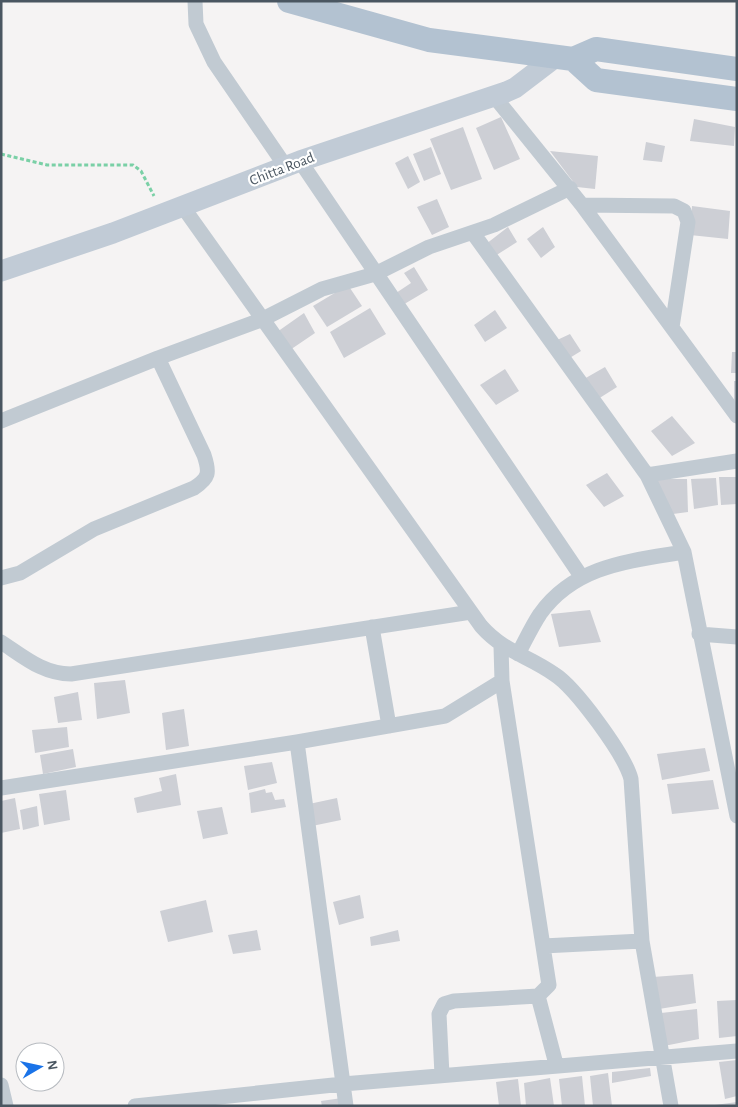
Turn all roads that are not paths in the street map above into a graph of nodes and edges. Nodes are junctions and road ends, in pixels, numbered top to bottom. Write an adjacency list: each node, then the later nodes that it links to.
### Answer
1 (195, 1): 7 (street)
2 (290, 1): 3 (main road)
3 (565, 58): 4 (main road); 5 (street, Chitta Road); 6 (main road)
4 (737, 69)
5 (494, 96): 7 (street, Chitta Road); 8 (street)
6 (737, 99)
7 (293, 164): 10 (street, Chitta Road); 13 (street)
8 (570, 188): 9 (street); 11 (street)
9 (582, 205): 15 (street); 15 (street)
10 (173, 211): 12 (street, Chitta Road); 14 (street)
11 (473, 233): 13 (street); 20 (street)
12 (1, 270)
13 (375, 274): 14 (street); 22 (street)
14 (261, 320): 16 (street); 24 (street)
15 (672, 327): 17 (street)
16 (158, 358): 18 (street); 23 (street)
17 (737, 416)
18 (1, 421)
19 (737, 461): 20 (street)
20 (647, 475): 21 (street)
21 (684, 552): 22 (street); 26 (street)
22 (581, 576): 30 (street)
23 (1, 578)
24 (471, 612): 25 (street); 29 (street)
25 (372, 627): 28 (street); 32 (street)
26 (699, 634): 27 (street); 35 (street)
27 (737, 637)
28 (1, 642)
29 (501, 646): 30 (street); 31 (street)
30 (518, 654): 36 (street)
31 (502, 681): 32 (street); 37 (street)
32 (389, 726): 33 (street)
33 (297, 742): 34 (street); 43 (street)
34 (1, 788)
35 (737, 816)
36 (642, 941): 37 (street); 40 (street)
37 (543, 946): 38 (street)
38 (538, 996): 41 (street); 42 (street)
39 (737, 1051): 40 (street)
40 (662, 1056): 41 (street); 49 (street)
41 (556, 1064): 42 (street)
42 (442, 1075): 43 (street)
43 (343, 1084): 45 (street); 48 (street)
44 (1, 1085): 46 (street)
45 (268, 1099): 47 (street)
46 (6, 1106)
47 (135, 1106)
48 (346, 1106)
49 (671, 1106)

